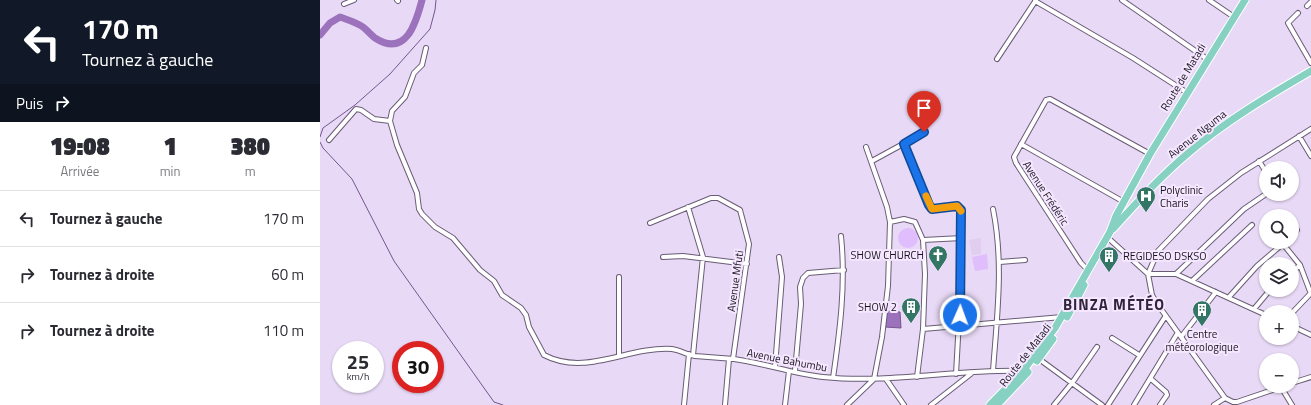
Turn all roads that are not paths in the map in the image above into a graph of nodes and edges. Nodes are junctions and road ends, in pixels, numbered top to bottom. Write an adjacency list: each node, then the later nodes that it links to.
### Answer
1 (354, 0): 7 (street)
2 (1122, 0): 13 (street)
3 (1209, 0): 10 (street)
4 (1245, 0): 10 (main road, Route de Matadi)
5 (1036, 1): 12 (street); 16 (street)
6 (1311, 2): 8 (street)
7 (344, 4)
8 (1307, 6)
9 (1298, 14): 14 (street)
10 (1234, 17): 13 (main road, Route de Matadi)
11 (426, 48): 17 (street)
12 (997, 59)
13 (1207, 59): 16 (main road, Route de Matadi)
14 (1311, 63)
15 (1311, 71): 32 (main road, Avenue Nguma)
16 (1186, 92): 25 (main road, Route de Matadi)
17 (390, 121): 21 (street); 77 (street, Avenue Bahumbu)
18 (1311, 129): 20 (street)
19 (924, 132): 22 (street)
20 (1299, 136): 26 (street); 27 (street)
21 (329, 140)
22 (904, 144): 28 (street); 40 (street)
23 (1021, 144): 25 (street, Avenue Frédéric); 31 (street); 52 (street, Avenue Frédéric)
24 (866, 147): 28 (street)
25 (1150, 154): 29 (main road, Route de Matadi)
26 (1311, 156)
27 (1259, 161): 53 (street)
28 (872, 162): 35 (street)
29 (1128, 194): 31 (main road, Route de Matadi); 32 (main road)
30 (1259, 198): 54 (street)
31 (1124, 202): 39 (main road, Route de Matadi)
32 (1137, 203): 39 (main road, Avenue Nguma)
33 (688, 207): 36 (street); 46 (street); 49 (street, Avenue Mfuti)
34 (993, 209): 48 (street)
35 (890, 222): 41 (street); 90 (street)
36 (650, 223)
37 (1252, 225): 56 (street)
38 (841, 236): 51 (street)
39 (1107, 236): 52 (main road, Route de Matadi); 53 (street); 63 (main road, Route de Matadi)
40 (962, 238): 41 (street); 68 (street)
41 (923, 240): 69 (street)
42 (1277, 249): 59 (street)
43 (1288, 249): 50 (street)
44 (663, 257): 46 (street)
45 (779, 257): 80 (street)
46 (703, 259): 49 (street); 75 (street)
47 (1025, 260): 48 (street)
48 (1000, 262): 67 (street)
49 (746, 264): 78 (street, Avenue Mfuti)
50 (1300, 265): 58 (street)
51 (844, 270): 82 (street); 88 (street)
52 (1088, 270): 63 (main road, Route de Matadi)
53 (1148, 274): 54 (street); 66 (street)
54 (1176, 274): 56 (street)
55 (618, 277): 77 (street)
56 (1192, 281): 57 (street)
57 (1216, 292): 59 (street); 71 (street)
58 (1311, 293): 61 (street)
59 (1229, 296): 62 (street)
60 (1264, 297): 62 (street)
61 (1299, 306)
62 (1254, 309): 64 (street)
63 (1069, 310): 65 (main road, Route de Matadi); 79 (main road, Route de Matadi)
64 (1259, 312)
65 (1062, 317): 67 (street); 84 (main road, Route de Matadi)
66 (1165, 317): 71 (street); 76 (street)
67 (996, 322): 68 (street); 83 (street)
68 (959, 327): 69 (street); 86 (street)
69 (923, 329): 87 (street)
70 (1299, 329): 72 (street)
71 (1179, 335): 92 (street); 97 (street)
72 (1311, 335)
73 (1112, 338): 76 (street)
74 (1098, 347): 94 (street)
75 (691, 355): 77 (street, Avenue Bahumbu); 78 (street, Avenue Bahumbu); 98 (street)
76 (1139, 355): 108 (street)
77 (619, 356)
78 (731, 359): 80 (street, Avenue Bahumbu); 99 (street, Avenue Mfuti)
79 (1039, 359): 84 (main road, Route de Matadi); 94 (street)
80 (775, 368): 81 (street, Avenue Bahumbu)
81 (789, 371): 82 (street, Avenue Bahumbu); 100 (street)
82 (795, 371): 88 (street, Avenue Bahumbu)
83 (993, 371): 84 (street, Avenue Bahumbu); 85 (street, Avenue Bahumbu)
84 (1025, 372): 104 (main road, Route de Matadi); 105 (main road, Route de Matadi)
85 (973, 373): 86 (street, Avenue Bahumbu); 103 (street)
86 (956, 374): 87 (street, Avenue Bahumbu)
87 (917, 377): 91 (street, Avenue Bahumbu)
88 (833, 378): 90 (street, Avenue Bahumbu)
89 (1310, 378): 93 (street)
90 (874, 379): 91 (street, Avenue Bahumbu); 101 (street)
91 (886, 379): 102 (street)
92 (1151, 379): 109 (street); 110 (street)
93 (1299, 381)
94 (1072, 383): 106 (street); 107 (street)
95 (1262, 393): 97 (street)
96 (1286, 393): 112 (street)
97 (1224, 398): 111 (street)
98 (684, 405)
99 (725, 405)
100 (785, 405)
101 (847, 405)
102 (904, 405)
103 (931, 405)
104 (990, 405)
105 (997, 405)
106 (1054, 405)
107 (1102, 405)
108 (1108, 405)
109 (1134, 405)
110 (1160, 405)
111 (1214, 405)
112 (1292, 405)

